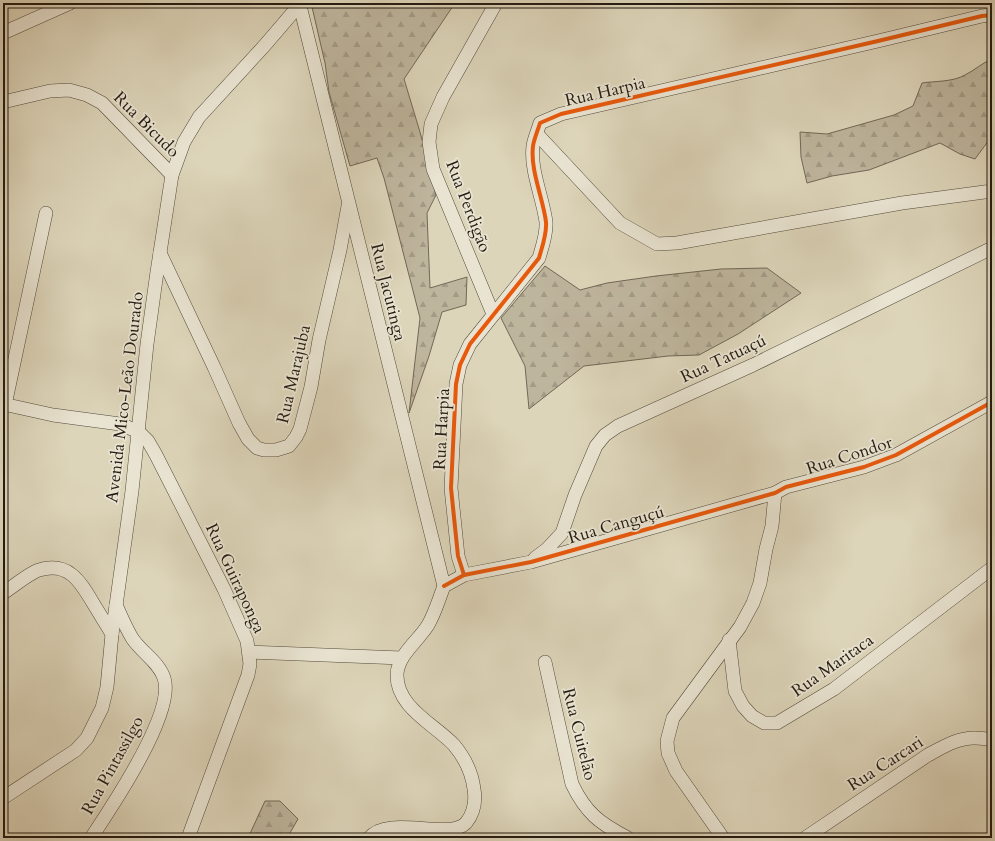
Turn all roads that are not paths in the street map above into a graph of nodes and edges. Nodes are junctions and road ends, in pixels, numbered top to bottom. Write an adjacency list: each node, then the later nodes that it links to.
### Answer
1 (70, 3): 6 (street)
2 (496, 3): 15 (street, Rua Perdigão)
3 (987, 3): 5 (street)
4 (300, 4): 9 (street, Avenida Mico-Leão Dourado); 11 (street, Rua Jacutinga)
5 (987, 15): 8 (street, Rua Harpia)
6 (3, 33)
7 (3, 102): 9 (street, Rua Bicudo)
8 (537, 134): 10 (street); 15 (street, Rua Harpia)
9 (172, 175): 14 (street, Avenida Mico-Leão Dourado)
10 (992, 191)
11 (348, 202): 14 (street, Rua Marajuba); 23 (street, Rua Jacutinga)
12 (46, 213): 17 (street)
13 (992, 248): 20 (street, Rua Tatuaçú)
14 (160, 253): 18 (street, Avenida Mico-Leão Dourado)
15 (493, 314): 22 (street, Rua Harpia)
16 (992, 402): 19 (street, Rua Condor)
17 (4, 404): 18 (street)
18 (139, 432): 25 (street, Avenida Mico-Leão Dourado); 28 (street, Rua Guiraponga)
19 (775, 493): 20 (street, Rua Canguçú); 27 (street)
20 (531, 562): 22 (street, Rua Canguçú)
21 (992, 568): 27 (street, Rua Maritaca)
22 (464, 575): 23 (street)
23 (444, 586): 29 (street)
24 (3, 593): 26 (street)
25 (116, 605): 26 (street, Avenida Mico-Leão Dourado); 33 (street, Rua Pintassilgo)
26 (112, 634): 32 (street, Avenida Mico-Leão Dourado)
27 (729, 640): 37 (street)
28 (249, 652): 29 (street); 34 (street, Rua Guiraponga)
29 (402, 658): 35 (street)
30 (544, 662): 36 (street, Rua Cuitelão)
31 (992, 740): 38 (street, Rua Carcari)
32 (4, 799)
33 (91, 838)
34 (188, 838)
35 (368, 838)
36 (628, 838)
37 (723, 838)
38 (805, 838)

